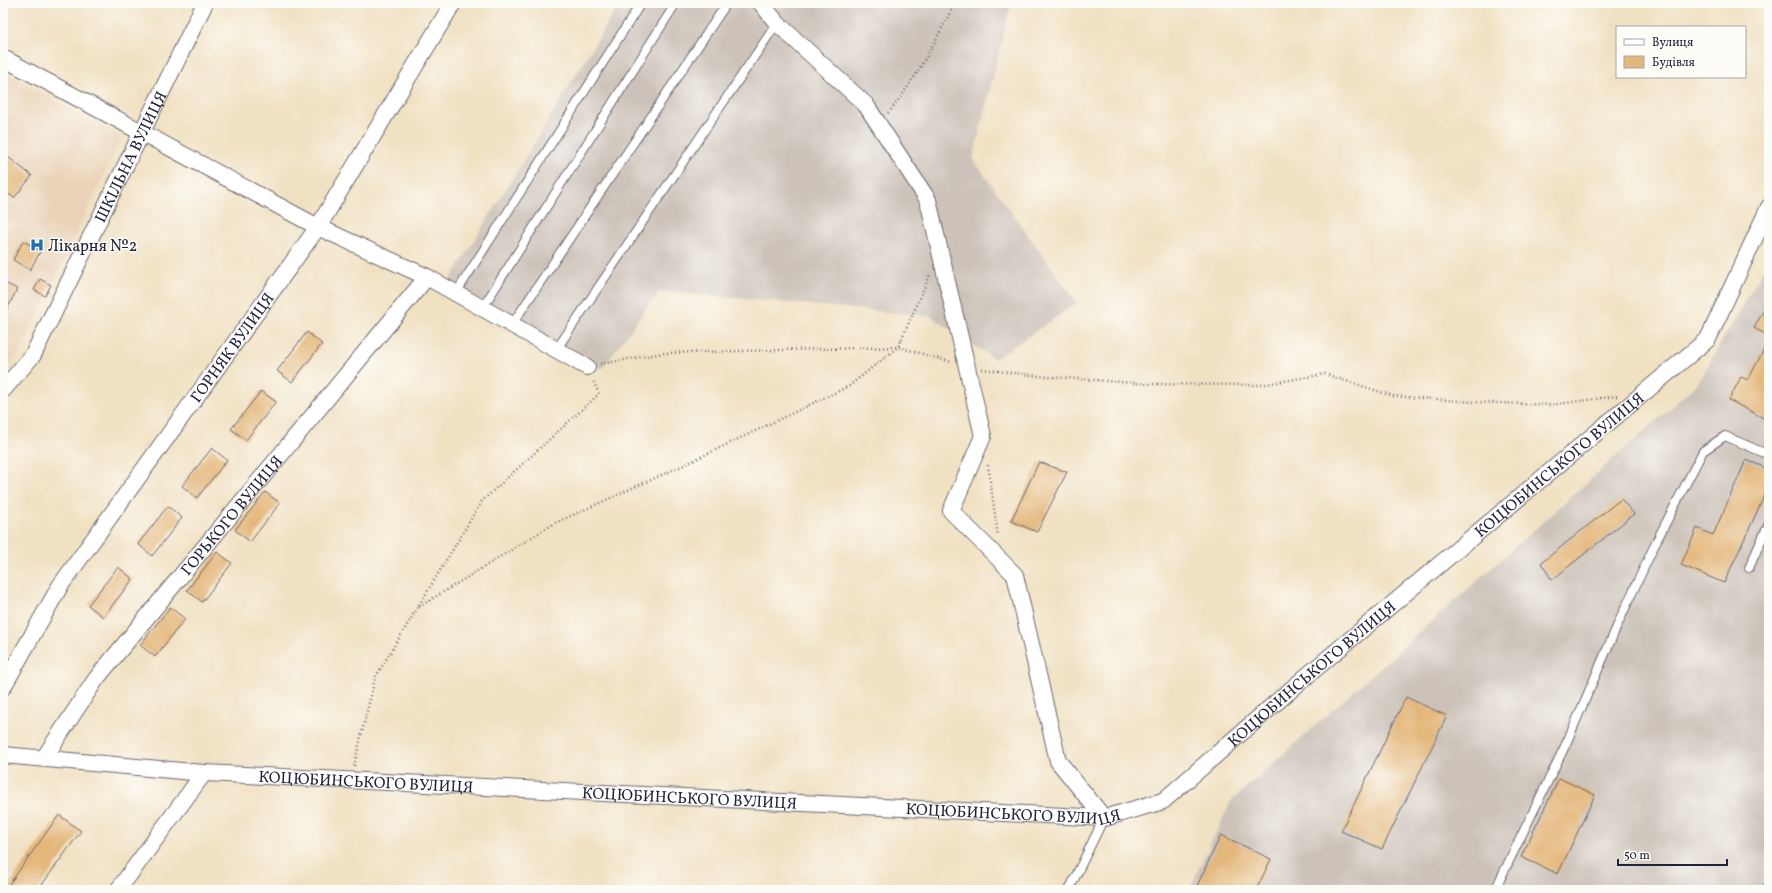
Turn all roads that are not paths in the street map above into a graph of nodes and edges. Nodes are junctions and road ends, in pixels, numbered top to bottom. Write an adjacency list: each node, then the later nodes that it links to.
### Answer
1 (205, 3): 8 (street, ШКІЛЬНА ВУЛИЦЯ)
2 (453, 3): 10 (street, ГОРНЯК ВУЛИЦЯ)
3 (642, 3): 12 (lane)
4 (676, 3): 13 (lane)
5 (727, 3): 14 (lane)
6 (770, 10): 15 (lane); 25 (street)
7 (3, 58): 8 (street)
8 (141, 133): 10 (street); 17 (street, ШКІЛЬНА ВУЛИЦЯ)
9 (1769, 207): 25 (street, КОЦЮБИНСЬКОГО ВУЛИЦЯ)
10 (318, 227): 11 (street); 21 (street, ГОРНЯК ВУЛИЦЯ)
11 (427, 277): 12 (street); 23 (street, ГОРЬКОГО ВУЛИЦЯ)
12 (456, 292): 13 (street)
13 (483, 307): 14 (street)
14 (511, 326): 15 (street)
15 (556, 350): 16 (street)
16 (587, 367)
17 (3, 390)
18 (1769, 456): 29 (lane)
19 (1769, 523): 20 (lane)
20 (1749, 568)
21 (3, 687)
22 (3, 755): 23 (street, КОЦЮБИНСЬКОГО ВУЛИЦЯ)
23 (44, 758): 24 (street, КОЦЮБИНСЬКОГО ВУЛИЦЯ)
24 (204, 773): 25 (street, КОЦЮБИНСЬКОГО ВУЛИЦЯ); 27 (street)
25 (1104, 818): 28 (lane)
26 (1769, 884): 30 (lane)
27 (118, 890)
28 (1069, 890)
29 (1495, 890)
30 (1767, 890)

